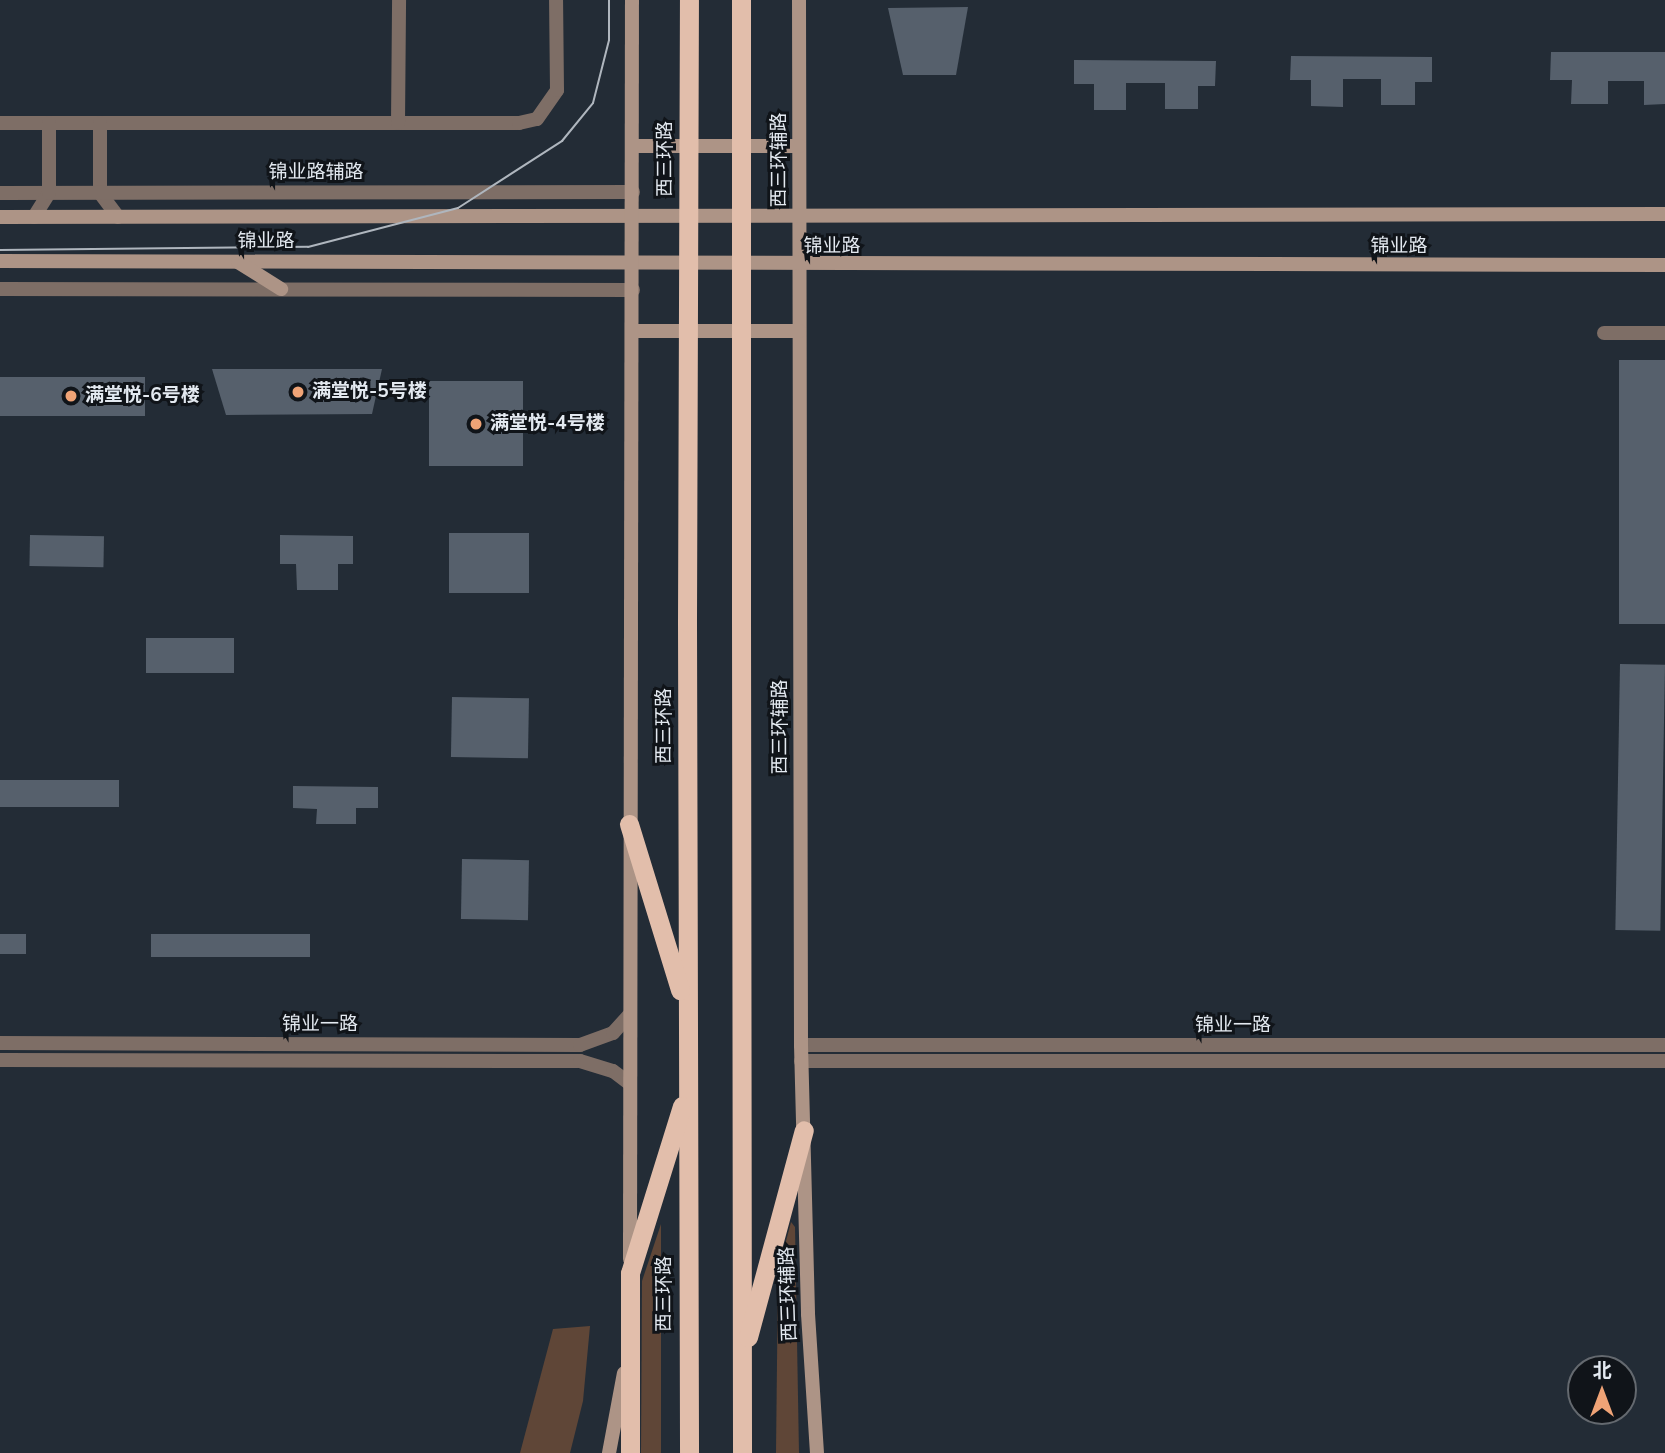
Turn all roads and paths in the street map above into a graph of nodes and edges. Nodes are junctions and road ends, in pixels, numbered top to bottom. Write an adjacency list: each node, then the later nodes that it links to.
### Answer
1 (399, 0): 10 (street)
2 (556, 0): 10 (street)
3 (632, 0): 11 (main road)
4 (689, 0): 26 (highway, 西三环路, bridge)
5 (741, 0): 50 (highway, bridge)
6 (799, 0): 12 (main road, 西三环辅路)
7 (49, 122): 8 (street); 9 (street); 13 (street)
8 (100, 122): 10 (street); 14 (street)
9 (0, 123)
10 (398, 123)
11 (633, 145): 12 (main road); 15 (main road)
12 (799, 146): 18 (main road, 西三环辅路)
13 (49, 192): 14 (street, 锦业路辅路); 16 (street, 锦业路辅路); 21 (street)
14 (100, 192): 15 (street, 锦业路辅路); 22 (street)
15 (633, 192): 19 (main road)
16 (0, 193)
17 (1665, 214): 18 (main road, 锦业路)
18 (799, 215): 19 (main road, 锦业路); 28 (main road, 西三环辅路)
19 (633, 216): 22 (main road, 锦业路); 25 (main road)
20 (0, 217): 21 (main road, 锦业路)
21 (34, 217): 22 (main road, 锦业路)
22 (118, 217)
23 (0, 261): 24 (main road, 锦业路)
24 (236, 261): 25 (main road, 锦业路); 30 (main road)
25 (633, 261): 26 (main road, 锦业路); 31 (main road)
26 (688, 263): 28 (main road, 锦业路); 37 (highway, 西三环路, bridge)
27 (1665, 265): 28 (main road, 锦业路)
28 (798, 266): 33 (main road, 西三环辅路)
29 (0, 289): 30 (street)
30 (281, 289): 31 (street)
31 (633, 290): 32 (main road)
32 (632, 331): 33 (main road); 36 (main road)
33 (799, 331): 40 (main road, 西三环辅路)
34 (1604, 333): 35 (street)
35 (1665, 333)
36 (629, 824): 37 (highway); 38 (main road)
37 (687, 1012): 46 (highway, 西三环路)
38 (629, 1015): 39 (street, 锦业一路); 45 (main road)
39 (0, 1043)
40 (801, 1045): 41 (street, 锦业一路); 43 (main road, 西三环辅路)
41 (1665, 1045)
42 (0, 1060): 45 (street, 锦业一路)
43 (801, 1061): 44 (street, 锦业一路); 47 (main road, 西三环辅路)
44 (1665, 1061)
45 (630, 1084): 48 (main road)
46 (687, 1089): 48 (highway); 53 (highway, 西三环路)
47 (804, 1129): 50 (highway); 55 (main road, 西三环辅路)
48 (630, 1273): 49 (highway)
49 (630, 1338): 51 (main road); 52 (highway)
50 (742, 1362): 54 (highway)
51 (609, 1453)
52 (630, 1453)
53 (688, 1453)
54 (742, 1453)
55 (817, 1453)

